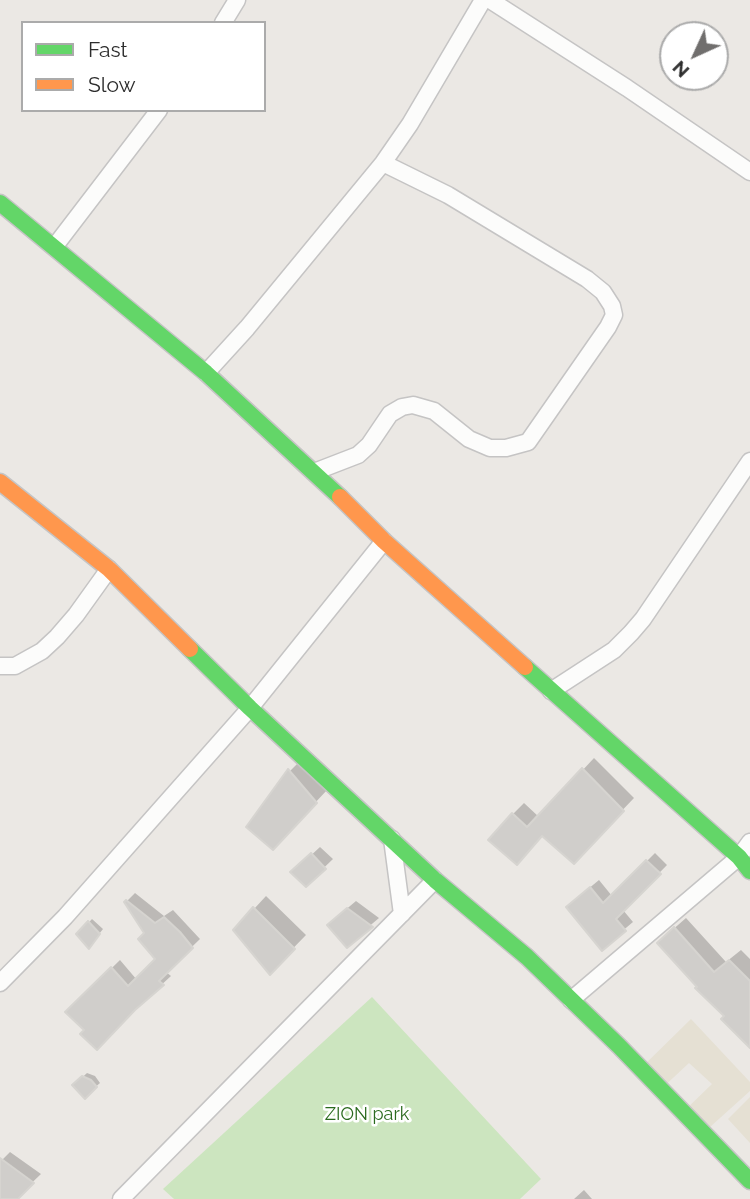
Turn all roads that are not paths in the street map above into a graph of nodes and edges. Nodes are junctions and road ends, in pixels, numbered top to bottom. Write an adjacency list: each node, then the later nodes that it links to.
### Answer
1 (237, 0): 4 (street)
2 (483, 0): 6 (street)
3 (490, 0): 7 (street)
4 (224, 21)
5 (157, 112): 9 (street)
6 (383, 163): 10 (street); 12 (street)
7 (750, 172)
8 (0, 203): 9 (street)
9 (55, 246): 10 (street)
10 (206, 373): 12 (street)
11 (750, 461): 17 (street)
12 (314, 472): 14 (street)
13 (0, 482): 15 (street)
14 (384, 541): 17 (street); 18 (street)
15 (109, 569): 16 (street); 18 (street)
16 (0, 666)
17 (551, 691): 21 (street)
18 (250, 708): 19 (street); 25 (street)
19 (392, 839): 23 (street); 24 (street)
20 (750, 842): 21 (street)
21 (739, 857): 22 (street); 26 (street)
22 (750, 871)
23 (435, 880): 24 (street); 26 (street)
24 (402, 914): 28 (street)
25 (0, 982)
26 (571, 1000): 27 (street)
27 (750, 1181)
28 (121, 1199)

